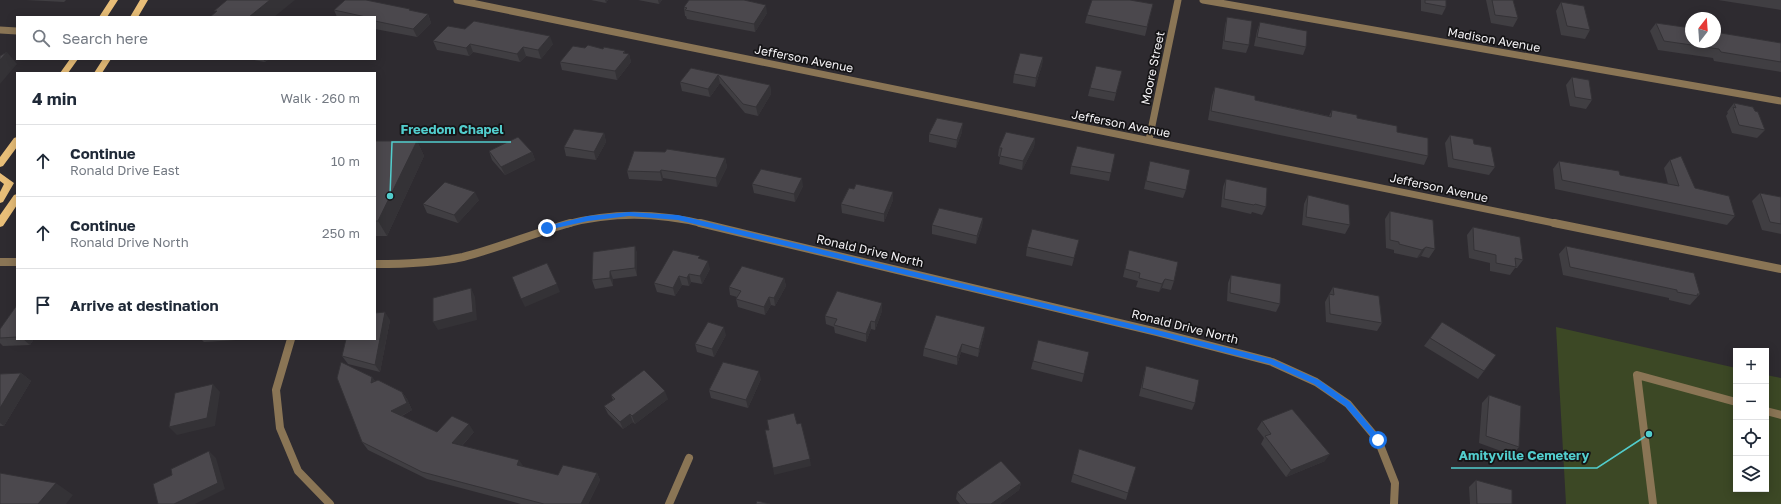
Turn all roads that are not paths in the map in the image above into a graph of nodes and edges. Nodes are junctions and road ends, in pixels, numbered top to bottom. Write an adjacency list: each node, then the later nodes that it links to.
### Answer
1 (114, 0): 7 (main road)
2 (144, 0): 8 (main road)
3 (457, 0): 6 (street, Jefferson Avenue)
4 (1178, 0): 16 (street, Moore Street)
5 (1203, 0): 15 (street, Madison Avenue)
6 (470, 1): 16 (street, Jefferson Avenue)
7 (104, 16)
8 (135, 16)
9 (0, 30): 10 (street)
10 (16, 31)
11 (73, 60): 13 (main road)
12 (106, 60): 14 (main road)
13 (65, 72)
14 (99, 72)
15 (1781, 101)
16 (1149, 140): 26 (street, Jefferson Avenue)
17 (16, 141): 18 (main road)
18 (0, 164)
19 (0, 176): 21 (main road)
20 (16, 199): 22 (main road)
21 (0, 200)
22 (0, 223)
23 (0, 262): 24 (street)
24 (16, 262)
25 (376, 264): 34 (street, Ronald Drive North)
26 (1781, 269)
27 (291, 340): 32 (street)
28 (1733, 401): 35 (street)
29 (1769, 411): 30 (street)
30 (1781, 415)
31 (689, 458): 33 (street)
32 (330, 504)
33 (669, 504)
34 (1394, 504)
35 (1653, 504)

